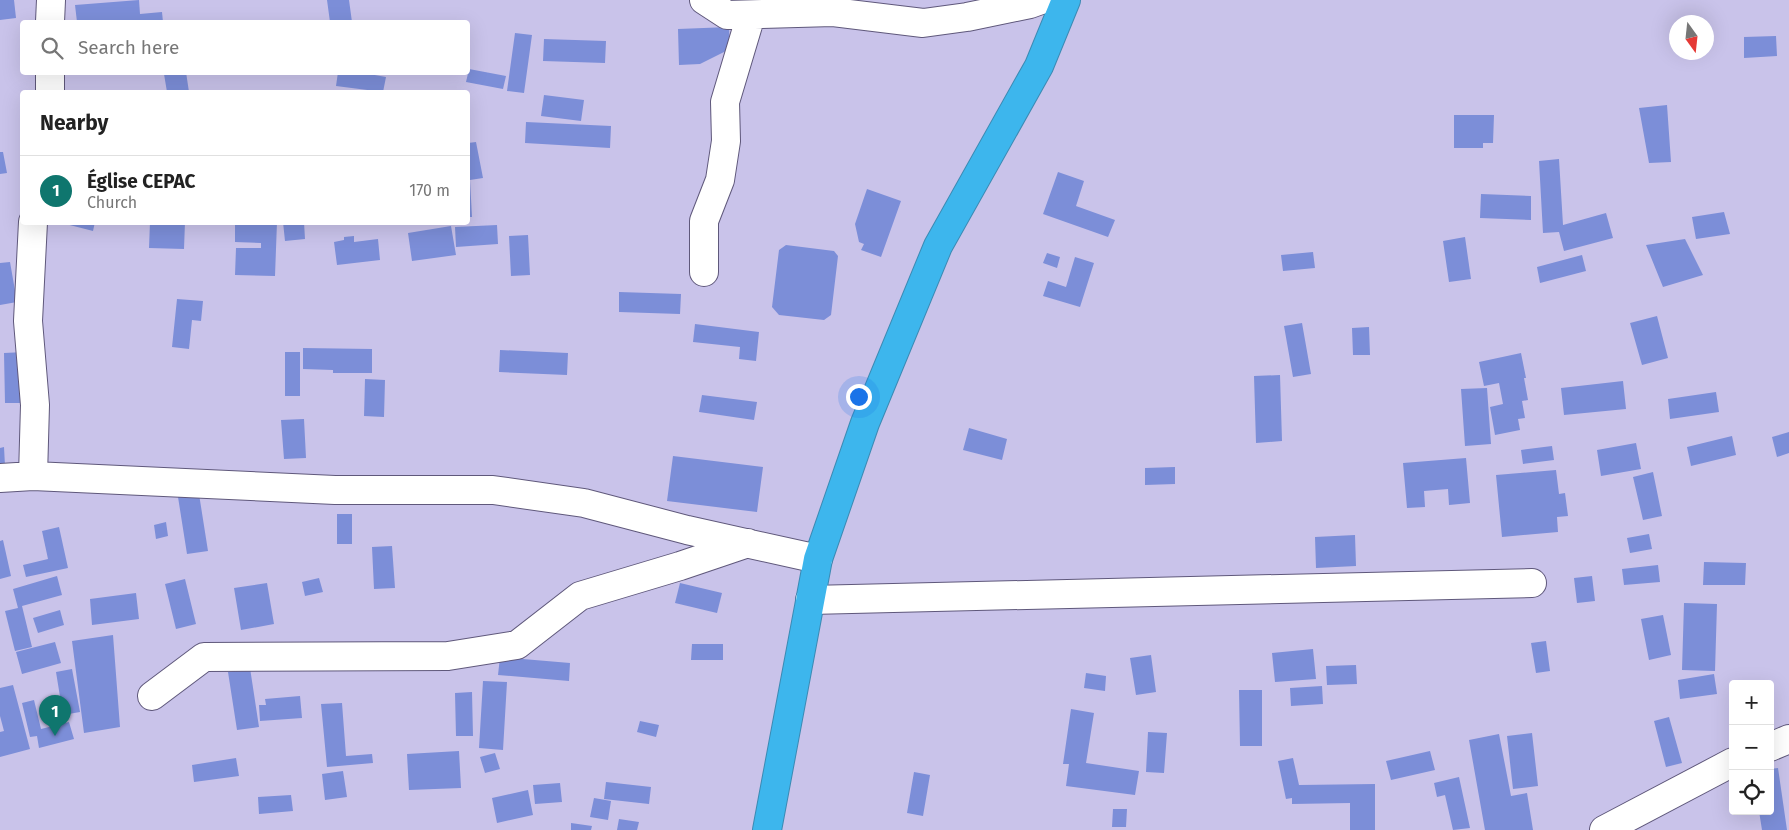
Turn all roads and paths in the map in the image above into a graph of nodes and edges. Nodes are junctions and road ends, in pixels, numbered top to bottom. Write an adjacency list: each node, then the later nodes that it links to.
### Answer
1 (51, 0): 6 (street)
2 (704, 0): 5 (street)
3 (1041, 0): 5 (street)
4 (1066, 0): 14 (highway)
5 (750, 15): 10 (street)
6 (50, 20)
7 (50, 75): 8 (street)
8 (50, 90)
9 (33, 225): 11 (street)
10 (704, 272)
11 (33, 476): 12 (street); 13 (street)
12 (0, 478)
13 (748, 543): 14 (street); 17 (street)
14 (818, 559): 16 (highway)
15 (1532, 582): 16 (street)
16 (810, 600): 21 (highway)
17 (152, 696)
18 (1789, 739): 19 (street)
19 (1774, 745)
20 (1729, 764): 22 (street)
21 (767, 830)
22 (1604, 830)

